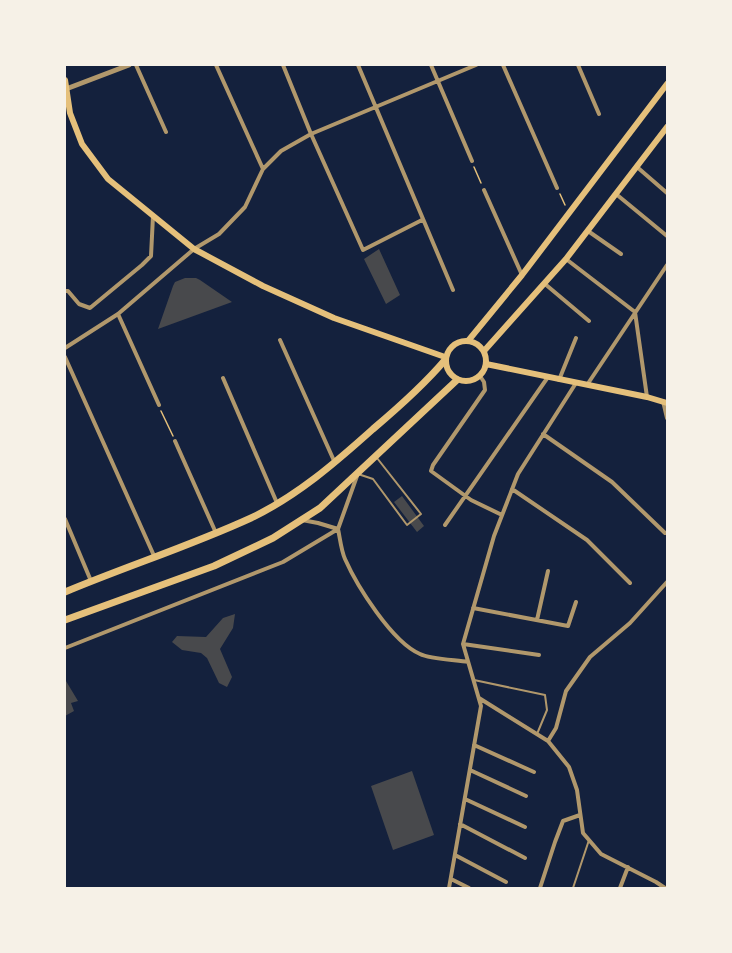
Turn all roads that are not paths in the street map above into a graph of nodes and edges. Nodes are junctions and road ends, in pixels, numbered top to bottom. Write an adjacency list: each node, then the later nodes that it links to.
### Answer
1 (129, 65): 13 (street)
2 (136, 65): 17 (street)
3 (216, 65): 21 (street)
4 (283, 65): 18 (street)
5 (358, 65): 14 (street)
6 (431, 65): 11 (street)
7 (476, 65): 11 (street)
8 (503, 65): 22 (street)
9 (578, 65): 15 (street)
10 (65, 80): 13 (main road)
11 (438, 81): 14 (street); 19 (street)
12 (667, 84): 34 (main road)
13 (66, 89): 26 (main road)
14 (377, 108): 18 (street); 27 (street)
15 (598, 114)
16 (667, 127): 20 (main road)
17 (166, 132)
18 (311, 134): 21 (street); 27 (street)
19 (472, 161)
20 (637, 167): 24 (street); 25 (main road)
21 (263, 169): 30 (street)
22 (557, 188)
23 (484, 190): 34 (street)
24 (667, 193)
25 (616, 194): 28 (main road); 29 (street)
26 (153, 216): 30 (main road); 37 (street)
27 (422, 220): 36 (street)
28 (588, 231): 31 (street); 32 (main road)
29 (667, 236)
30 (194, 249): 39 (street); 47 (main road)
31 (621, 254)
32 (566, 259): 35 (main road); 38 (street)
33 (667, 265): 38 (street)
34 (522, 275): 43 (main road)
35 (545, 284): 40 (street); 45 (main road)
36 (453, 290)
37 (65, 291)
38 (635, 312): 55 (street); 56 (street)
39 (118, 314): 44 (street); 58 (street)
40 (589, 321)
41 (576, 338): 53 (street)
42 (280, 340): 63 (street)
43 (468, 341): 45 (main road); 47 (main road)
44 (65, 348)
45 (484, 351): 48 (main road)
46 (65, 357): 75 (street)
47 (445, 359): 52 (main road); 63 (main road)
48 (486, 364): 49 (main road); 50 (main road)
49 (480, 376): 52 (main road); 66 (street)
50 (548, 377): 53 (main road); 66 (street)
51 (223, 378): 67 (street)
52 (457, 380): 62 (main road)
53 (559, 380): 54 (main road)
54 (576, 383): 55 (main road); 60 (street)
55 (586, 385): 56 (main road)
56 (647, 396): 57 (main road)
57 (665, 402): 59 (street)
58 (159, 405)
59 (667, 418)
60 (543, 434): 65 (street); 74 (street)
61 (175, 441): 73 (street)
62 (376, 456): 64 (main road); 64 (lane)
63 (335, 463): 67 (main road)
64 (357, 474): 70 (main road); 72 (street)
65 (512, 489): 68 (street); 79 (street)
66 (466, 496): 68 (street); 71 (street)
67 (276, 503): 73 (main road)
68 (502, 515): 82 (street)
69 (65, 519): 77 (street)
70 (302, 520): 72 (street); 83 (main road)
71 (445, 525)
72 (338, 529): 86 (street); 88 (street)
73 (216, 533): 75 (main road)
74 (665, 533)
75 (155, 558): 77 (main road)
76 (548, 571): 84 (street)
77 (91, 581): 80 (main road)
78 (667, 582): 92 (street)
79 (630, 583)
80 (65, 592)
81 (576, 602): 84 (street)
82 (473, 608): 84 (street); 85 (street)
83 (65, 620)
84 (537, 620)
85 (463, 644): 87 (street); 88 (street)
86 (65, 648)
87 (539, 655)
88 (468, 662): 89 (street)
89 (474, 680): 90 (street); 91 (lane)
90 (479, 698): 91 (street); 93 (street)
91 (537, 734): 92 (street)
92 (548, 741): 98 (street)
93 (474, 745): 94 (street); 95 (street)
94 (470, 770): 96 (street); 97 (street)
95 (534, 772)
96 (526, 796)
97 (465, 799): 99 (street); 100 (street)
98 (580, 815): 101 (street); 109 (street)
99 (460, 824): 102 (street); 103 (street)
100 (525, 827)
101 (589, 840): 104 (street); 110 (lane)
102 (455, 855): 105 (street); 106 (street)
103 (525, 858)
104 (628, 867): 111 (street); 112 (street)
105 (451, 879): 107 (street); 108 (street)
106 (506, 882)
107 (449, 888)
108 (469, 888)
109 (540, 888)
110 (573, 888)
111 (620, 888)
112 (665, 888)

